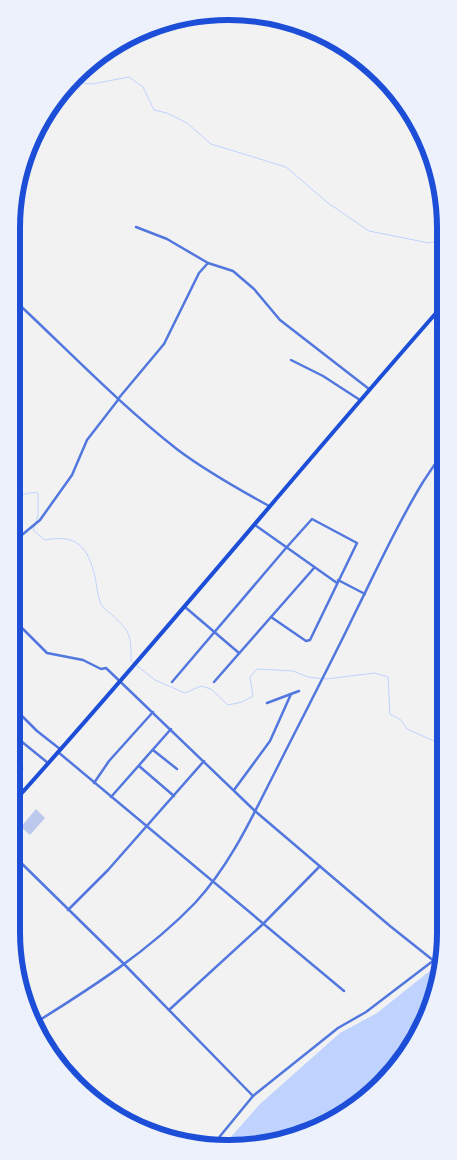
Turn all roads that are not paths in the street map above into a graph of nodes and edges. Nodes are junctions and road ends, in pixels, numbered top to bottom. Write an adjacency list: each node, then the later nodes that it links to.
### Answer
1 (136, 227): 2 (street)
2 (208, 263): 6 (street); 7 (street)
3 (20, 306): 7 (street)
4 (437, 312): 6 (main road)
5 (291, 360): 8 (street)
6 (369, 389): 8 (main road)
7 (118, 400): 10 (street); 12 (street)
8 (360, 400): 10 (main road)
9 (437, 462): 17 (street)
10 (270, 507): 11 (main road)
11 (255, 525): 13 (street); 18 (main road)
12 (20, 537)
13 (286, 548): 14 (street); 15 (street); 21 (street)
14 (314, 568): 16 (street); 19 (street)
15 (338, 580): 16 (street); 17 (street)
16 (336, 584): 19 (street)
17 (365, 594): 44 (street)
18 (185, 607): 21 (street); 23 (main road)
19 (271, 616): 22 (street)
20 (20, 626): 23 (street)
21 (214, 632): 22 (street); 24 (street)
22 (239, 653): 25 (street)
23 (120, 681): 29 (street); 34 (main road)
24 (172, 682)
25 (214, 682)
26 (298, 692): 27 (street)
27 (291, 694): 28 (street); 40 (street)
28 (266, 703)
29 (153, 712): 31 (street); 39 (street)
30 (20, 713): 34 (street)
31 (171, 729): 33 (street); 35 (street)
32 (20, 741): 36 (street)
33 (153, 750): 37 (street); 38 (street)
34 (59, 751): 36 (main road); 39 (street)
35 (204, 761): 40 (street); 42 (street)
36 (48, 763): 41 (main road)
37 (139, 766): 42 (street); 43 (street)
38 (177, 769)
39 (94, 783): 43 (street)
40 (234, 790): 44 (street)
41 (20, 795)
42 (174, 796): 45 (street)
43 (111, 797): 45 (street)
44 (255, 811): 47 (street); 48 (street)
45 (146, 826): 48 (street); 49 (street)
46 (20, 862): 49 (street)
47 (320, 866): 50 (street); 51 (street)
48 (213, 882): 50 (street); 52 (street)
49 (68, 910): 52 (street)
50 (264, 924): 53 (street); 54 (street)
51 (434, 961): 56 (street)
52 (123, 964): 54 (street); 55 (street)
53 (344, 991)
54 (169, 1010): 56 (street)
55 (40, 1020)
56 (253, 1096): 57 (street)
57 (217, 1140)

